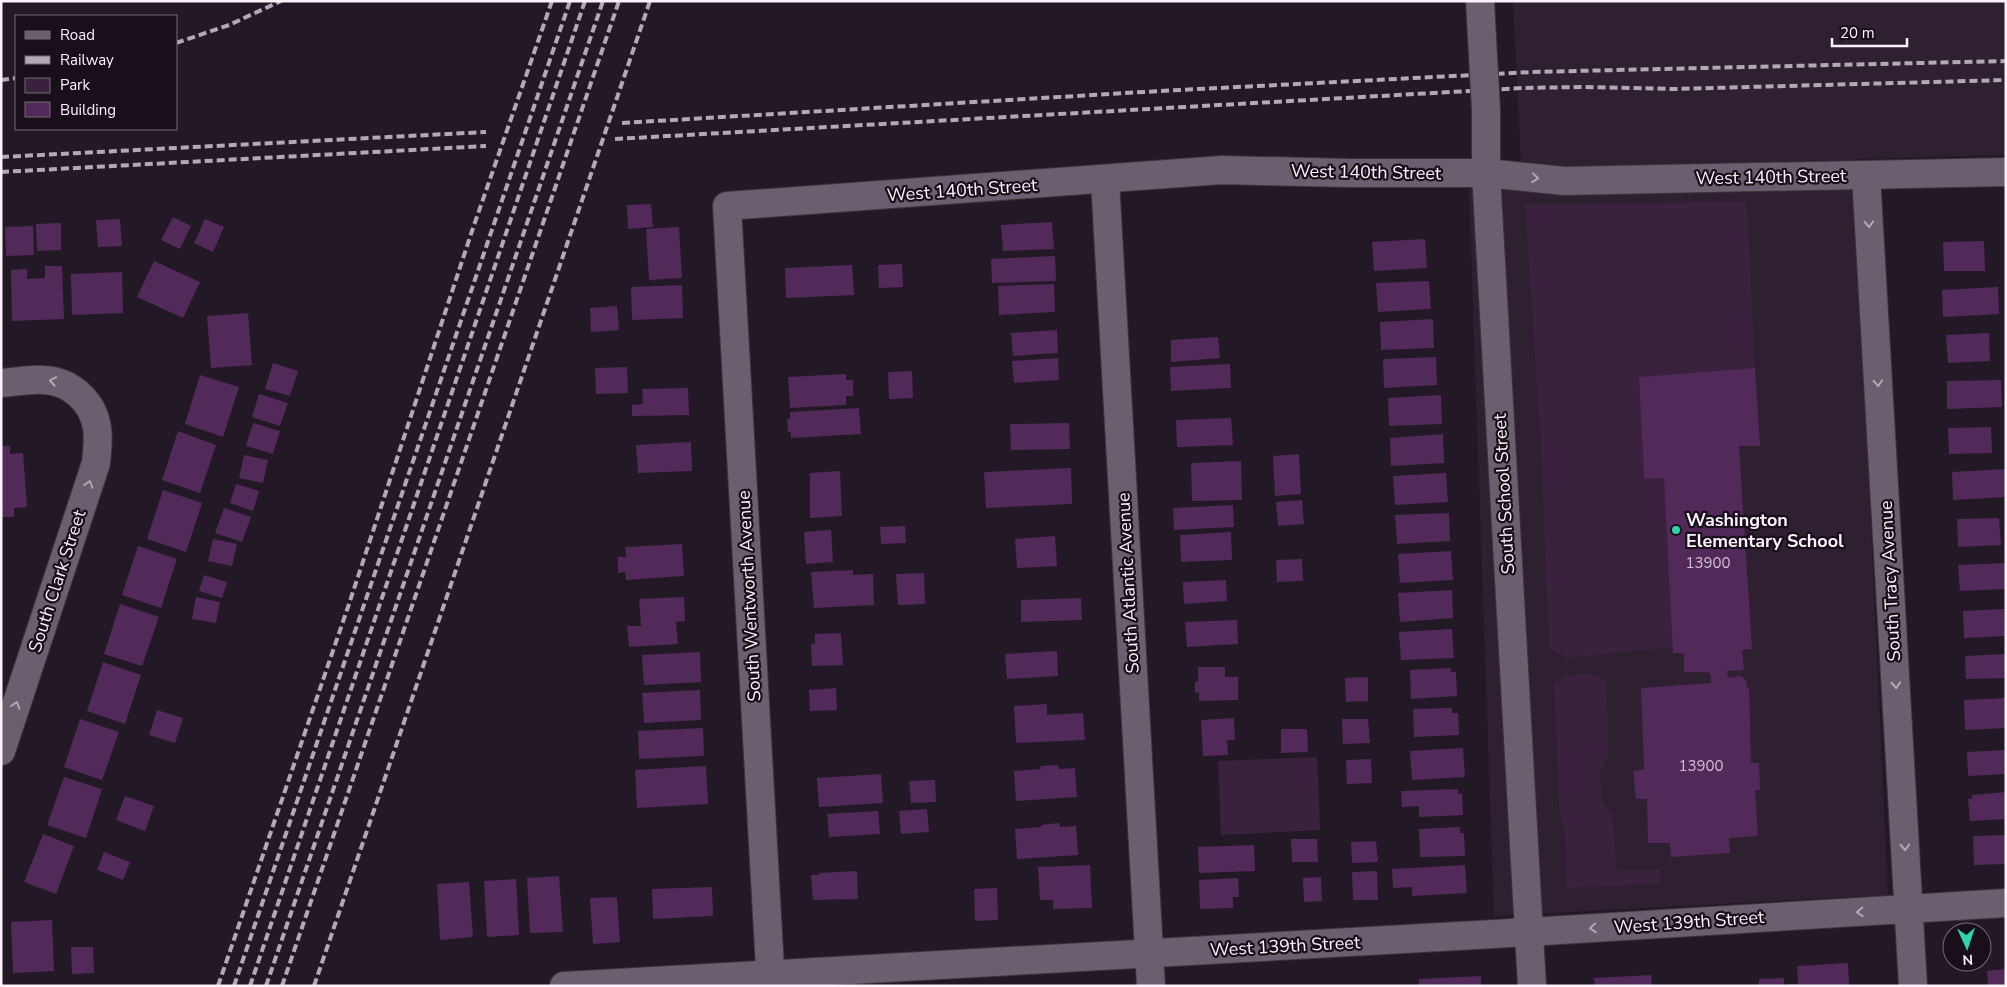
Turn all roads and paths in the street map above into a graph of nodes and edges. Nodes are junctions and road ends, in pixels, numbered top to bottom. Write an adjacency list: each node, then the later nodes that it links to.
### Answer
1 (1480, 1): 3 (street, South School Street, bridge)
2 (2006, 172): 4 (street, West 140th Street)
3 (1486, 173): 4 (street, West 140th Street, one-way to 4); 5 (street, West 140th Street); 11 (street, South School Street)
4 (1866, 176): 10 (street, South Tracy Avenue, one-way to 10)
5 (1105, 180): 6 (street, West 140th Street); 12 (street, South Atlantic Avenue)
6 (727, 206): 13 (street, South Wentworth Avenue)
7 (1, 383): 8 (street, South Clark Street, one-way to 7)
8 (1, 751)
9 (2006, 903): 10 (street, West 139th Street)
10 (1909, 909): 11 (street, West 139th Street, one-way to 11); 17 (street, South Tracy Avenue)
11 (1529, 932): 12 (street, West 139th Street); 16 (street, South School Street)
12 (1149, 953): 13 (street, West 139th Street); 15 (street, South Atlantic Avenue)
13 (771, 980): 14 (street, West 139th Street)
14 (564, 986)
15 (1151, 986)
16 (1532, 986)
17 (1913, 986)

